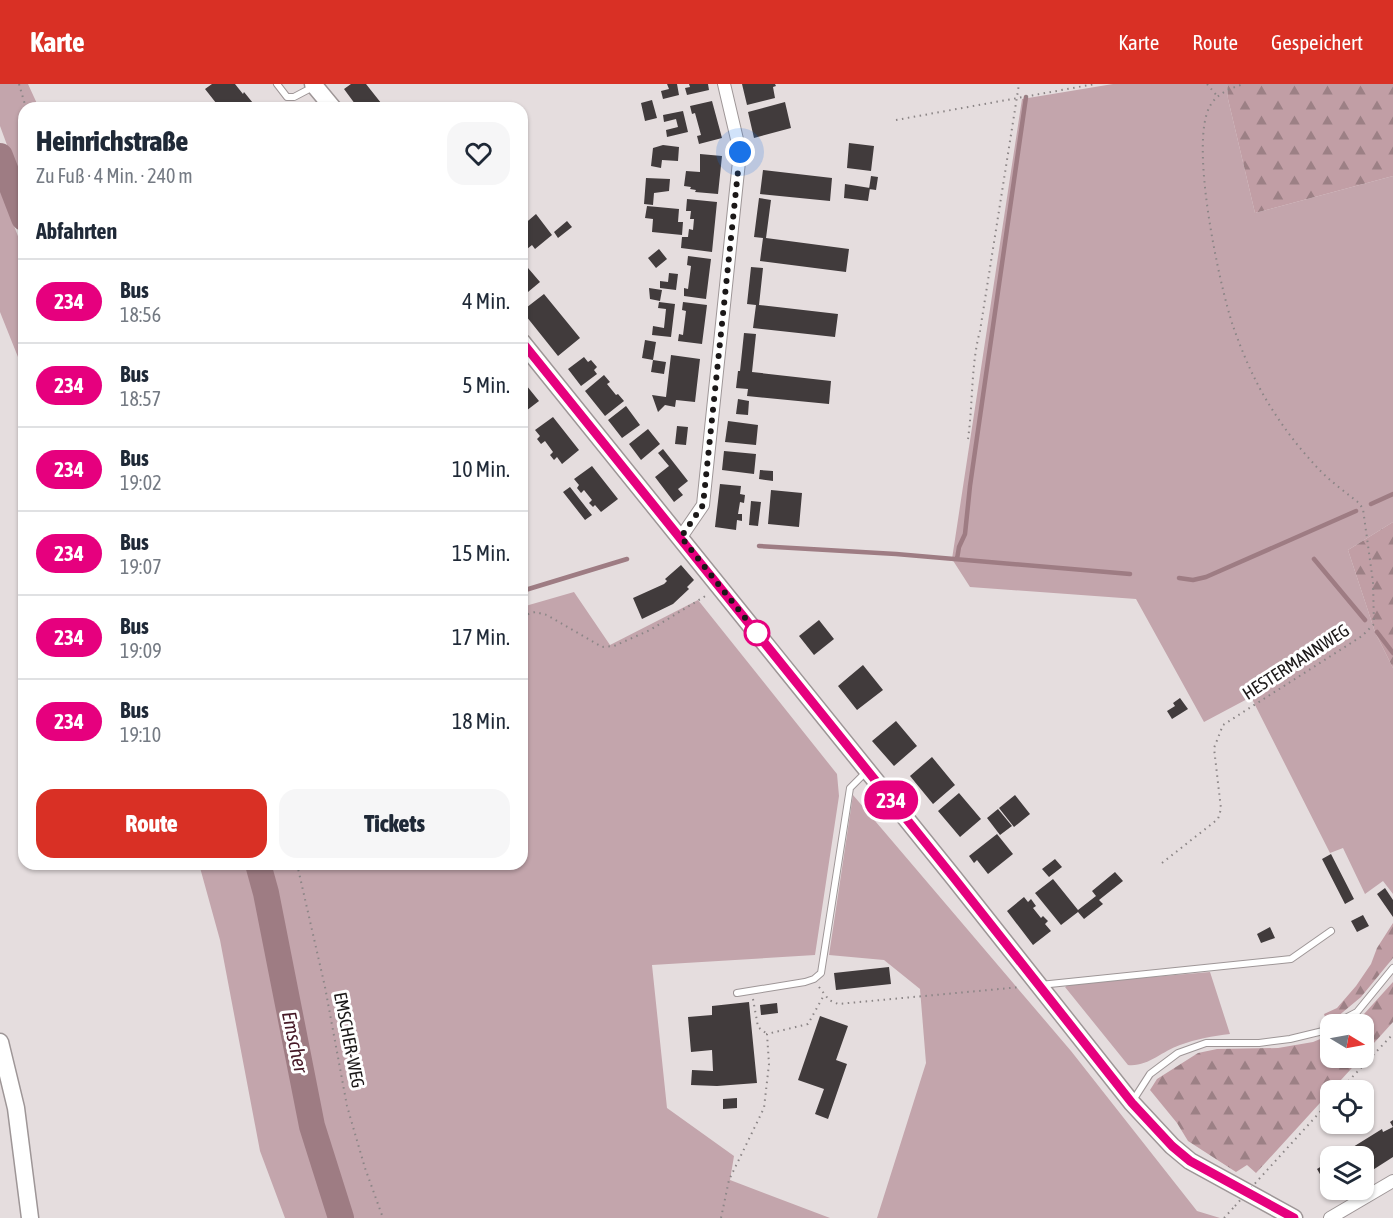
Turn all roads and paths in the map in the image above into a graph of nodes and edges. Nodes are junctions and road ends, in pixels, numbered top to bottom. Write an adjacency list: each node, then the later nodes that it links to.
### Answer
1 (19, 84): 11 (path)
2 (277, 84): 8 (lane)
3 (724, 84): 16 (street)
4 (1019, 84): 10 (path)
5 (1095, 84): 10 (path)
6 (1207, 84): 9 (path)
7 (1244, 84): 9 (path)
8 (314, 85): 12 (main road)
9 (1218, 97): 20 (path, HESTERMANNWEG)
10 (1017, 98): 13 (path); 15 (path)
11 (24, 102)
12 (328, 102)
13 (896, 120)
14 (528, 349): 16 (main road)
15 (968, 439)
16 (681, 537): 17 (main road)
17 (719, 587): 18 (path); 19 (main road)
18 (528, 614)
19 (868, 771): 24 (lane); 25 (main road)
20 (1162, 863)
21 (298, 870): 39 (path, EMSCHER-WEG)
22 (1331, 931): 25 (lane)
23 (1393, 968): 29 (lane)
24 (814, 979): 26 (lane); 28 (path)
25 (1040, 985): 28 (path); 35 (main road)
26 (752, 990): 27 (lane); 31 (path)
27 (737, 993)
28 (824, 994): 31 (path)
29 (1353, 1014)
30 (1320, 1032): 35 (lane)
31 (767, 1034): 40 (path)
32 (1393, 1034): 34 (path)
33 (0, 1042): 38 (main road)
34 (1350, 1080)
35 (1132, 1103): 42 (main road)
36 (1320, 1112): 41 (path, bridge)
37 (1393, 1181): 43 (street)
38 (30, 1218)
39 (383, 1218)
40 (722, 1218)
41 (1224, 1218)
42 (1294, 1218)
43 (1330, 1218)

